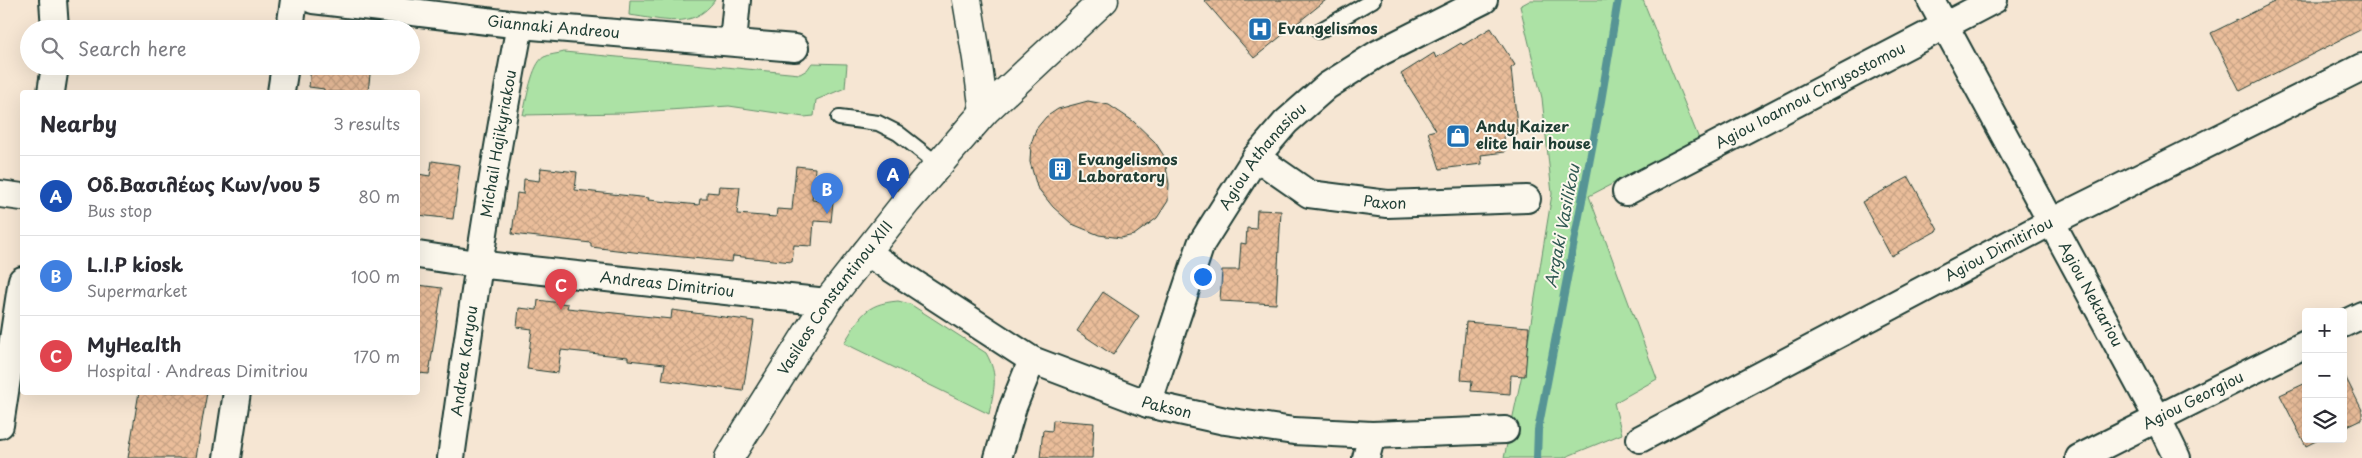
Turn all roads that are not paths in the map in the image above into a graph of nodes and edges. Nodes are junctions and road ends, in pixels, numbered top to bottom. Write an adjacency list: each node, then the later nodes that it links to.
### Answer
1 (53, 0): 11 (street)
2 (294, 0): 12 (street)
3 (313, 0): 13 (street, Giannaki Andreou)
4 (737, 0): 16 (street)
5 (966, 0): 23 (street)
6 (1104, 0): 23 (street, Vasileos Constantinou XIII)
7 (1372, 0): 15 (lane)
8 (1931, 0): 14 (street, Agiou Nektariou)
9 (1994, 0): 14 (street, Agiou Ioannou Chrysostomou)
10 (1478, 1): 25 (street, Agiou Athanasiou)
11 (54, 20)
12 (291, 20)
13 (520, 25): 16 (street, Giannaki Andreou); 34 (street, Michail Hajikyriakou)
14 (1944, 25): 27 (street, Agiou Ioannou Chrysostomou); 31 (street, Agiou Nektariou)
15 (1319, 31)
16 (733, 42): 17 (street, Giannaki Andreou)
17 (795, 48)
18 (2362, 67): 31 (street, Agiou Dimitiriou)
19 (54, 75): 21 (street)
20 (284, 75): 22 (street)
21 (51, 90)
22 (281, 90)
23 (984, 112): 26 (street, Vasileos Constantinou XIII)
24 (839, 118): 26 (lane)
25 (1256, 157): 30 (street, Paxon); 42 (street, Agiou Athanasiou)
26 (939, 165): 32 (street, Vasileos Constantinou XIII)
27 (1626, 192)
28 (0, 194): 29 (street)
29 (20, 197)
30 (1527, 199)
31 (2051, 222): 43 (street, Agiou Nektariou); 46 (street, Agiou Dimitiriou)
32 (866, 252): 36 (street, Vasileos Constantinou XIII); 40 (street, Pakson)
33 (420, 255): 34 (street, Andreas Dimitriou)
34 (477, 264): 36 (street, Andreas Dimitriou); 49 (street, Andrea Karyou)
35 (20, 293): 44 (street)
36 (828, 302): 50 (street, Vasileos Constantinou XIII)
37 (2362, 315): 38 (street)
38 (2347, 322)
39 (2302, 346): 43 (street, Agiou Georgiou)
40 (1032, 360): 42 (street, Pakson); 51 (street)
41 (237, 395): 48 (street)
42 (1148, 404): 47 (street, Pakson)
43 (2158, 419): 52 (street, Agiou Georgiou); 53 (street, Agiou Nektariou)
44 (0, 426)
45 (1505, 430): 47 (street, Pakson)
46 (1640, 439)
47 (1369, 446)
48 (227, 458)
49 (451, 458)
50 (730, 458)
51 (998, 458)
52 (2079, 458)
53 (2177, 458)

